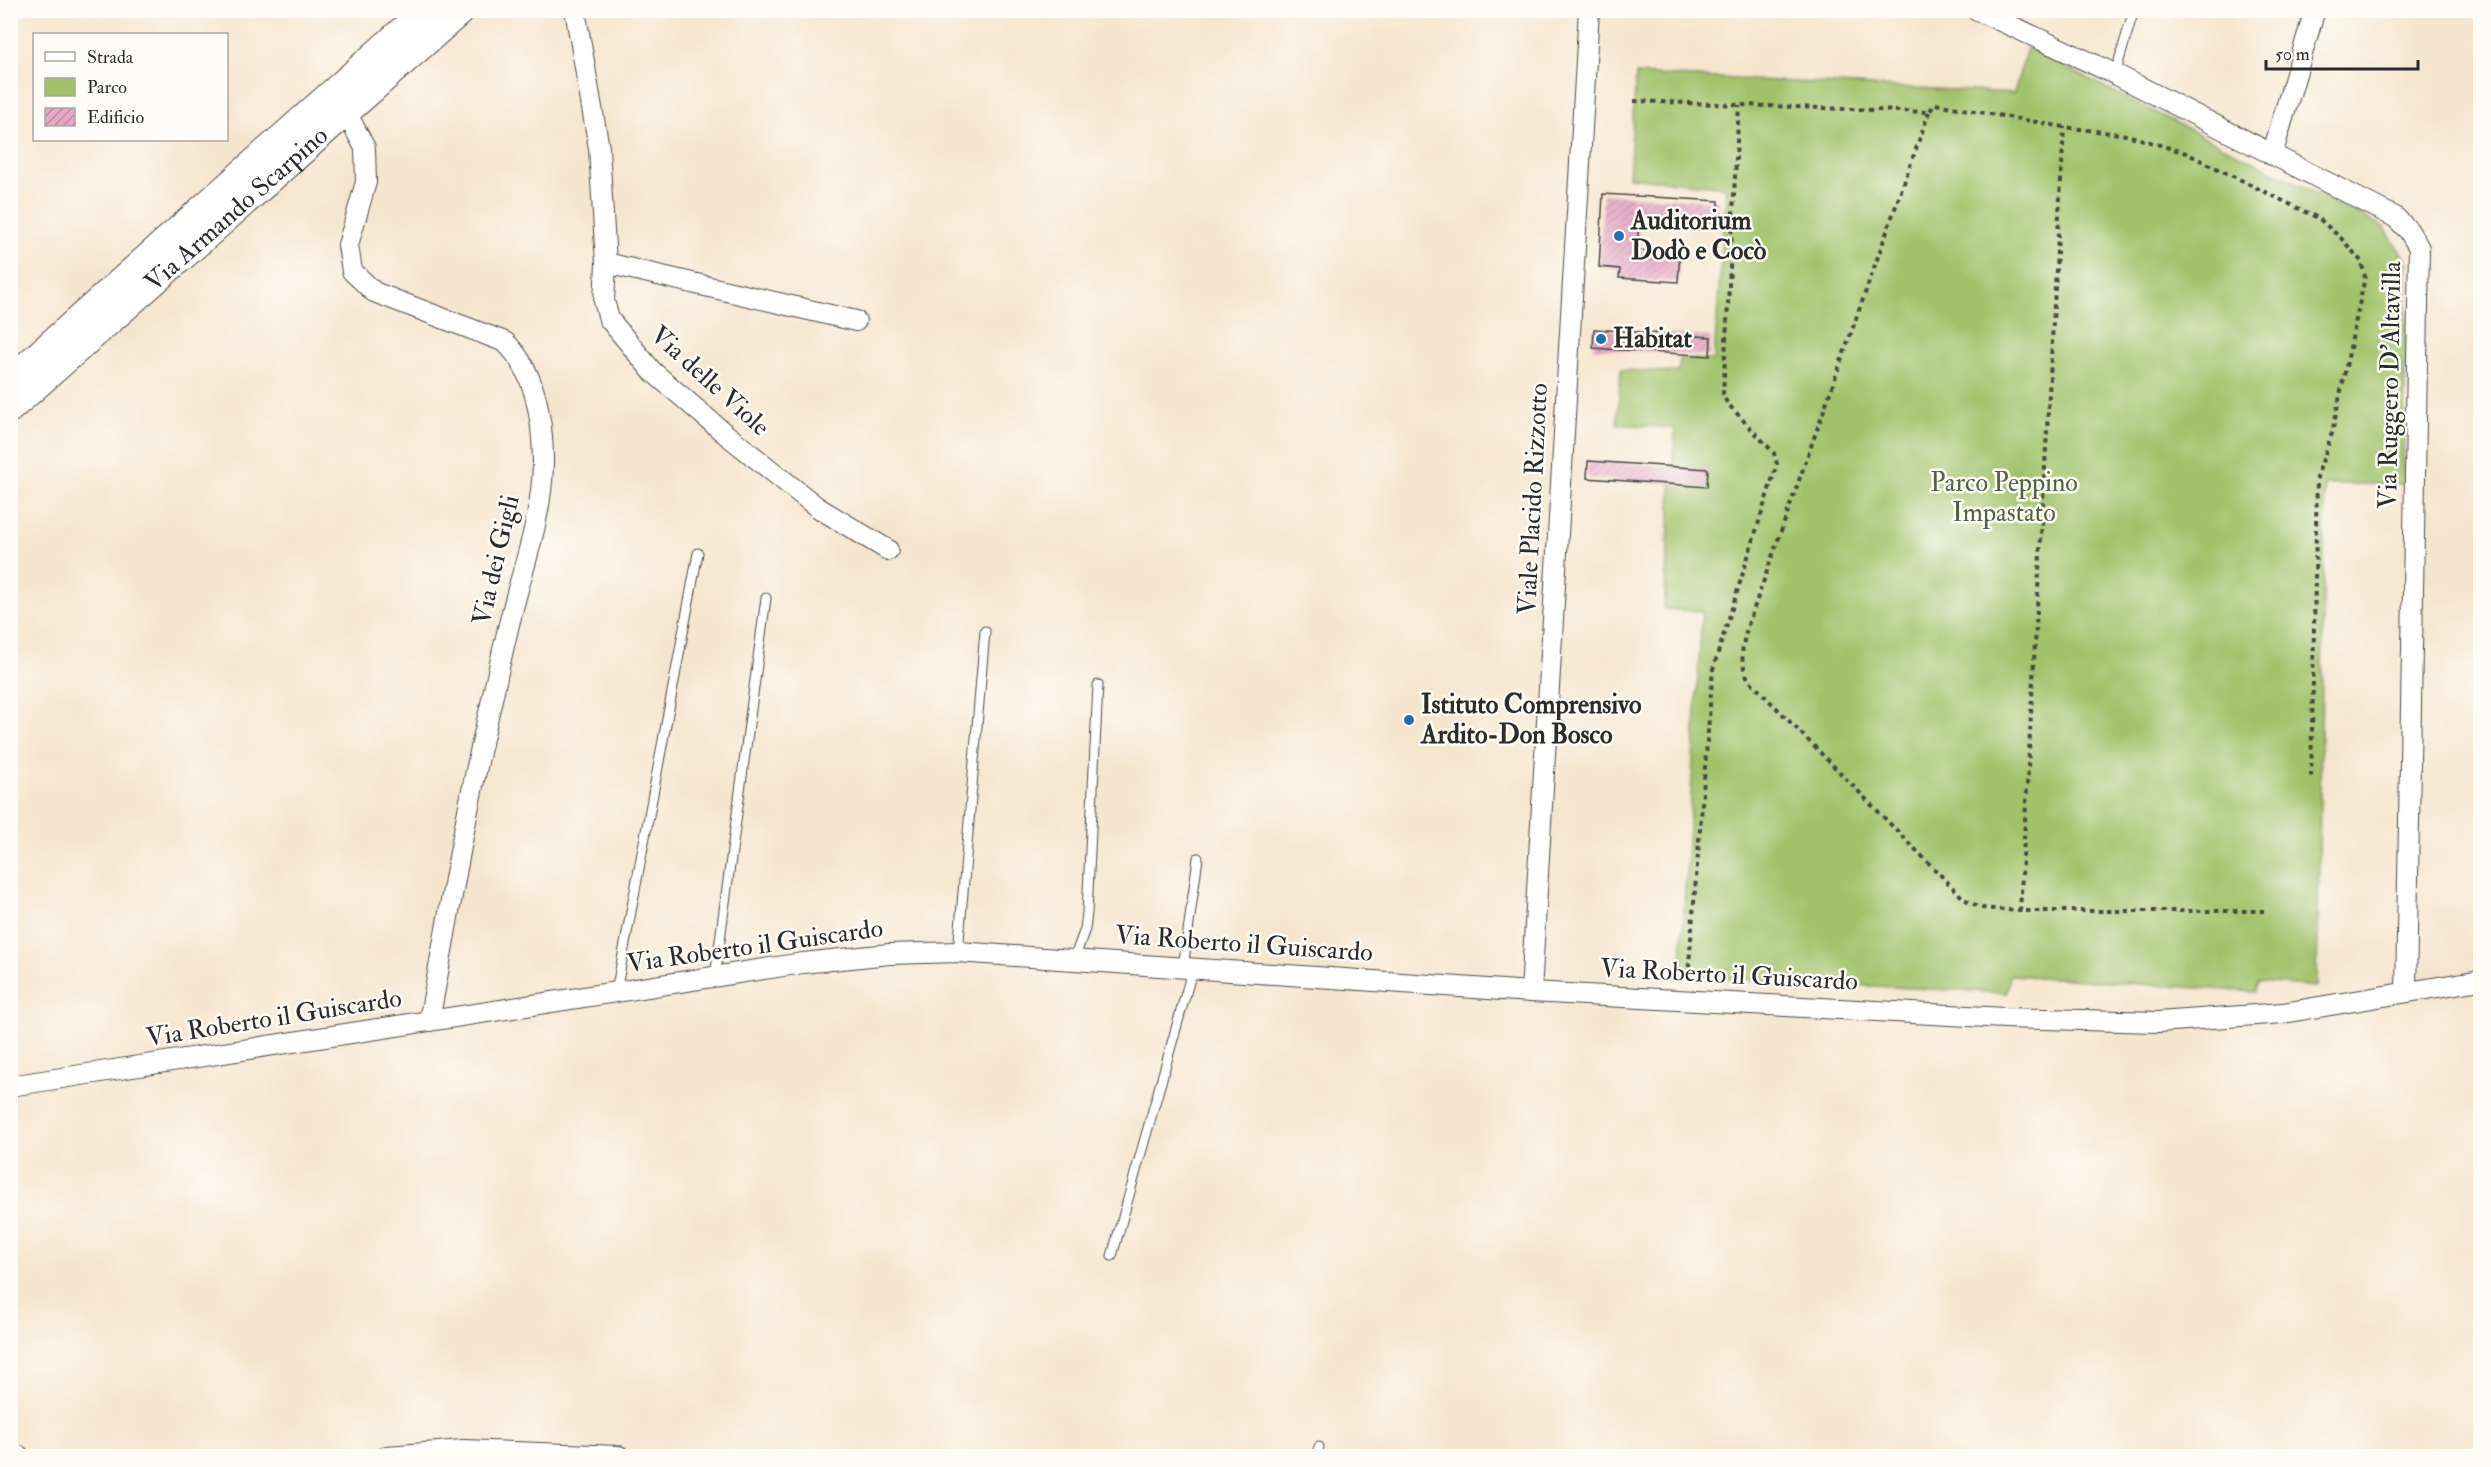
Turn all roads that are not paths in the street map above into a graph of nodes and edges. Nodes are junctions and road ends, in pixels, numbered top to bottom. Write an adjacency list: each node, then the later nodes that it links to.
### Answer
1 (425, 10): 13 (street, Via Armando Scarpino)
2 (462, 10): 9 (street, Via Armando Scarpino)
3 (575, 10): 11 (street, Via delle Viole)
4 (1589, 10): 27 (street, Viale Placido Rizzotto)
5 (1977, 10): 8 (street, Via Ruggero D'Altavilla)
6 (2134, 10): 8 (lane)
7 (2315, 10): 10 (street)
8 (2115, 74): 10 (street, Via Ruggero D'Altavilla)
9 (346, 112): 14 (street, Via Armando Scarpino); 29 (street, Via dei Gigli)
10 (2272, 155): 28 (street, Via Ruggero D'Altavilla)
11 (606, 262): 12 (street); 15 (street, Via delle Viole)
12 (856, 321)
13 (10, 380)
14 (10, 409)
15 (888, 550)
16 (698, 553): 26 (lane)
17 (766, 598): 24 (lane)
18 (985, 631): 21 (lane)
19 (1098, 685): 22 (lane)
20 (1198, 858): 23 (lane)
21 (958, 952): 22 (street, Via Roberto il Guiscardo); 24 (street, Via Roberto il Guiscardo)
22 (1074, 959): 23 (street, Via Roberto il Guiscardo)
23 (1188, 968): 27 (street, Via Roberto il Guiscardo); 31 (lane)
24 (715, 977): 26 (street, Via Roberto il Guiscardo)
25 (2481, 980): 28 (street, Via Roberto il Guiscardo)
26 (616, 992): 29 (street, Via Roberto il Guiscardo)
27 (1531, 992): 28 (street, Via Roberto il Guiscardo)
28 (2406, 992)
29 (429, 1021): 30 (street, Via Roberto il Guiscardo)
30 (10, 1086)
31 (1112, 1256)
32 (10, 1454): 33 (street)
33 (19, 1456)
34 (387, 1456): 35 (street)
35 (618, 1456)

